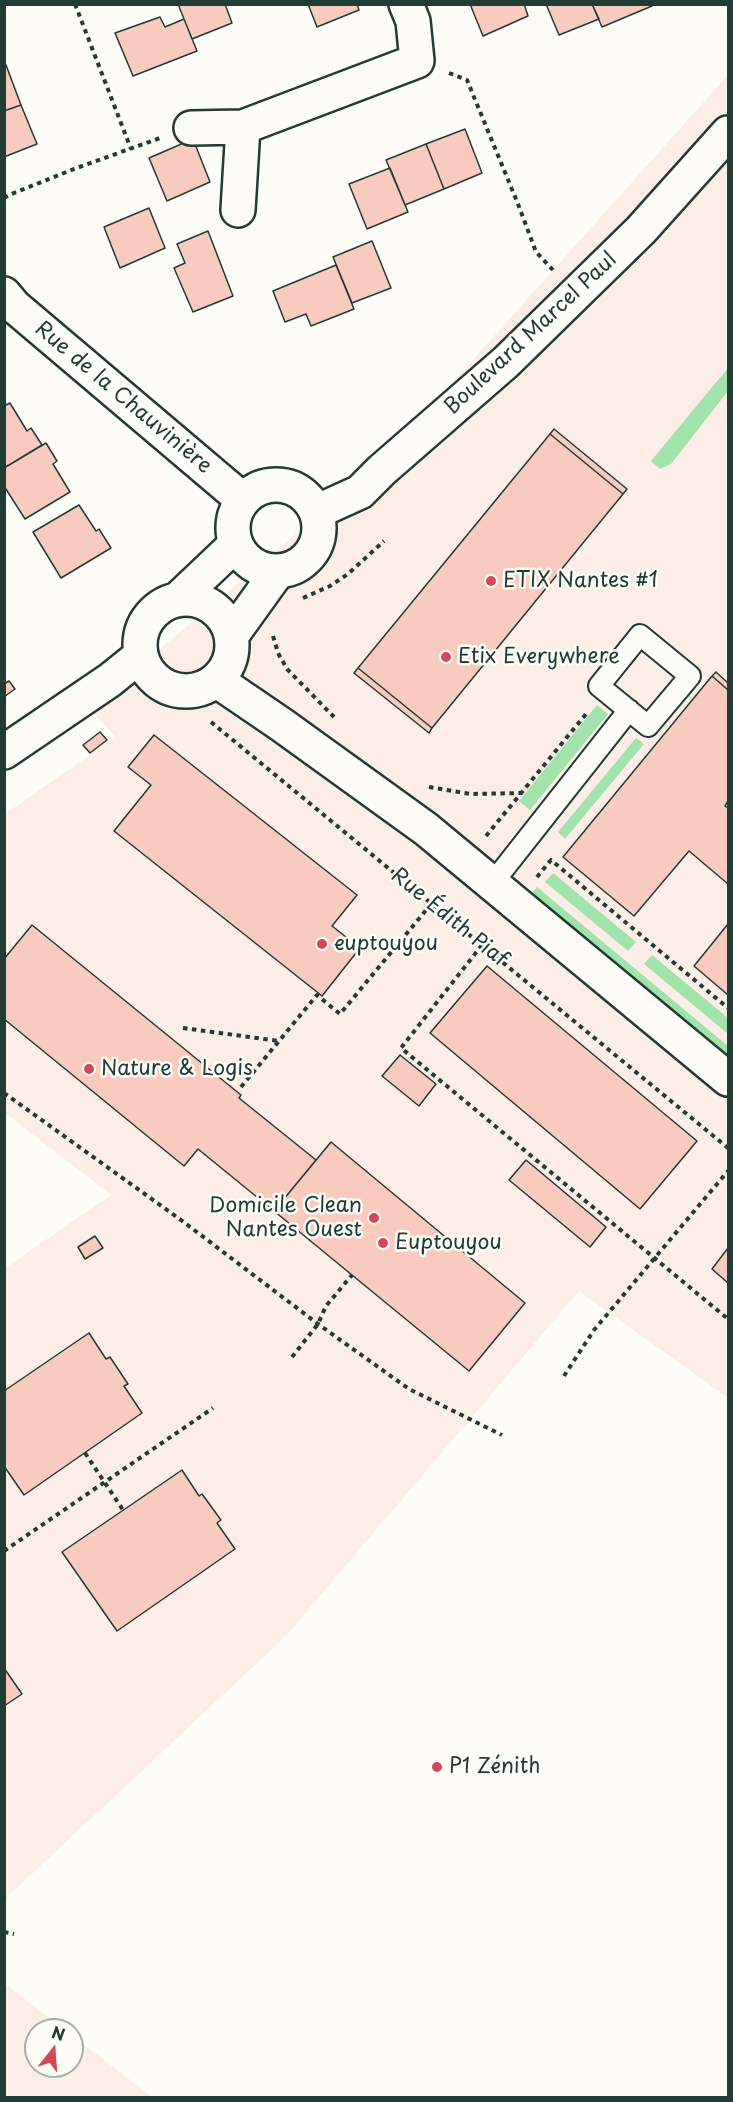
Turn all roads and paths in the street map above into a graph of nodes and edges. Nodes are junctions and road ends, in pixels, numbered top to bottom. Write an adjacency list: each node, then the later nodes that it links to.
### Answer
1 (75, 4): 7 (path)
2 (406, 4): 3 (street)
3 (417, 61): 5 (street); 10 (path)
4 (191, 128): 5 (street); 7 (path)
5 (243, 128): 9 (street)
6 (729, 133): 13 (street, Boulevard Marcel Paul)
7 (131, 149): 8 (path)
8 (4, 198)
9 (237, 210)
10 (536, 252)
11 (4, 294): 12 (street, Rue de la Chauvinière)
12 (243, 501): 13 (street); 15 (street)
13 (316, 512): 16 (street)
14 (384, 541): 18 (path)
15 (236, 544): 16 (street); 17 (street)
16 (279, 571): 20 (street)
17 (177, 600): 20 (street); 21 (street)
18 (297, 601)
19 (276, 629): 25 (path)
20 (232, 635): 22 (street)
21 (141, 655): 22 (street); 27 (street)
22 (216, 680): 30 (street)
23 (605, 691): 24 (lane); 24 (lane); 29 (path)
24 (629, 710): 30 (lane)
25 (335, 717)
26 (209, 720): 31 (path, Rue Édith Piaf)
27 (4, 752)
28 (425, 786): 29 (path)
29 (521, 793): 30 (path)
30 (501, 872): 33 (path); 36 (street)
31 (432, 903): 32 (path, Rue Édith Piaf); 35 (path)
32 (482, 945): 39 (path, Rue Édith Piaf); 41 (path)
33 (729, 1008)
34 (183, 1028): 35 (path)
35 (279, 1041): 37 (path)
36 (729, 1079)
37 (241, 1087)
38 (4, 1093): 44 (path)
39 (729, 1148)
40 (729, 1171): 41 (path)
41 (655, 1257): 43 (path); 46 (path)
42 (352, 1275): 44 (path)
43 (729, 1319)
44 (318, 1324): 45 (path); 48 (path)
45 (292, 1357)
46 (564, 1376)
47 (213, 1408): 50 (path)
48 (502, 1436)
49 (85, 1453): 50 (path)
50 (104, 1483): 51 (path); 52 (path)
51 (123, 1510)
52 (4, 1551)
53 (4, 1932): 54 (path)
54 (14, 1934)

